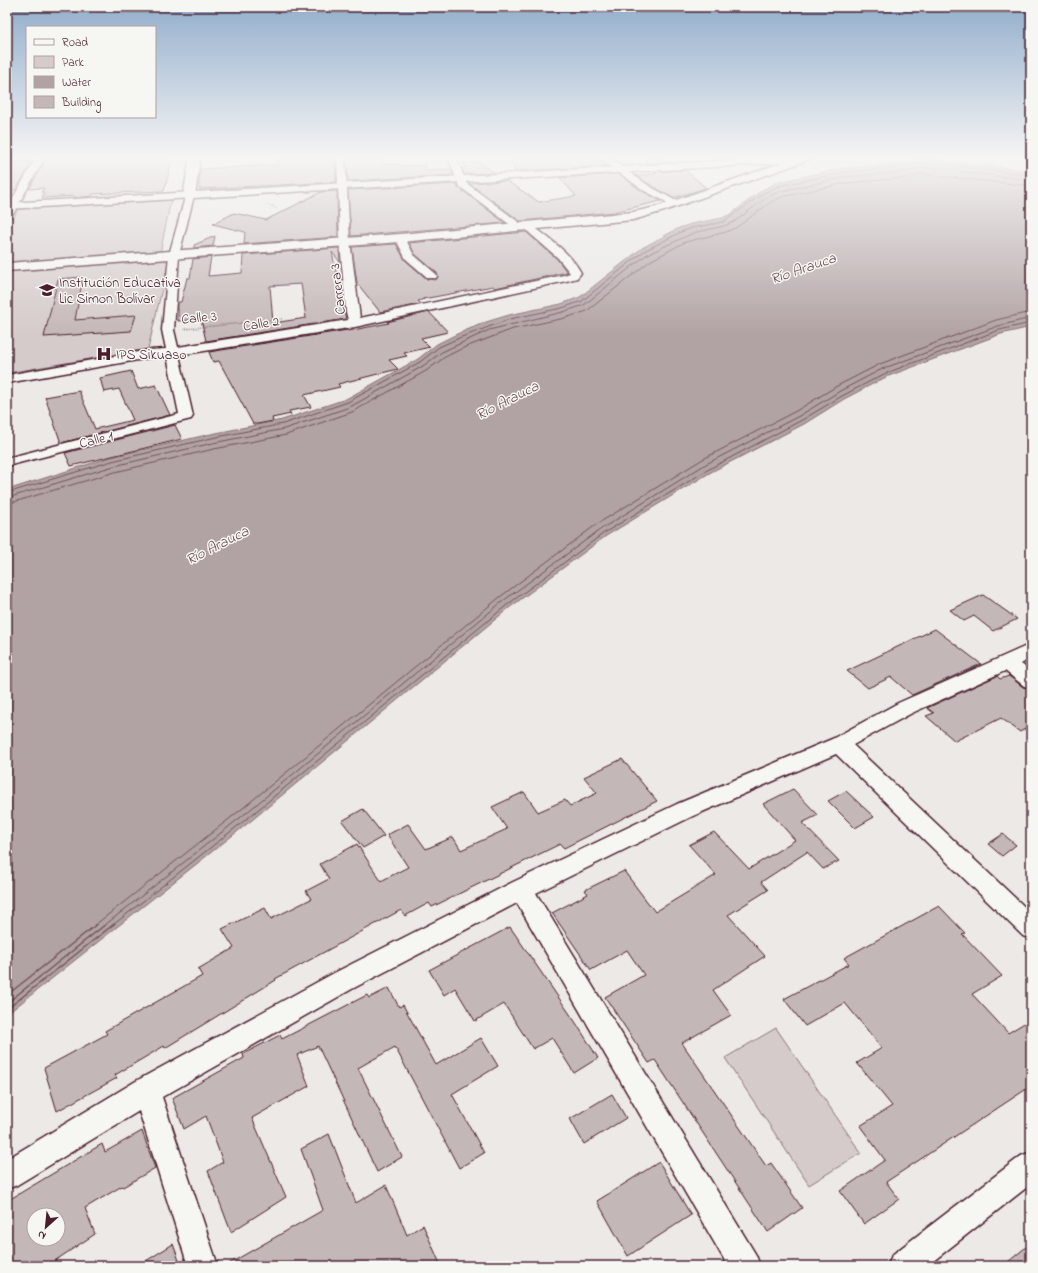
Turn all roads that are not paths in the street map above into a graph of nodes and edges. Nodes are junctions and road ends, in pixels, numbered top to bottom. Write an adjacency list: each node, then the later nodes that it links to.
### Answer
1 (183, 216): 8 (street)
2 (344, 216): 7 (street, Carrera 3)
3 (508, 216): 5 (street)
4 (628, 216): 5 (street)
5 (524, 227): 6 (street); 11 (street, Calle 2)
6 (400, 238): 7 (street); 10 (street)
7 (345, 241): 8 (street); 11 (street, Carrera 3)
8 (174, 255): 9 (street); 12 (street)
9 (7, 267)
10 (432, 276)
11 (355, 323): 12 (street, Calle 2)
12 (172, 352): 13 (street, Calle 2); 14 (street, Calle 2); 15 (street, Calle 1)
13 (7, 379)
14 (7, 387)
15 (7, 462)
16 (1031, 650): 17 (street)
17 (1007, 663): 18 (street); 19 (street)
18 (1031, 681)
19 (838, 744): 20 (street); 21 (street)
20 (521, 889): 22 (street); 26 (street)
21 (1031, 928)
22 (146, 1091): 24 (street); 25 (street)
23 (1031, 1166): 27 (street)
24 (7, 1175)
25 (202, 1266)
26 (745, 1266)
27 (903, 1266)

